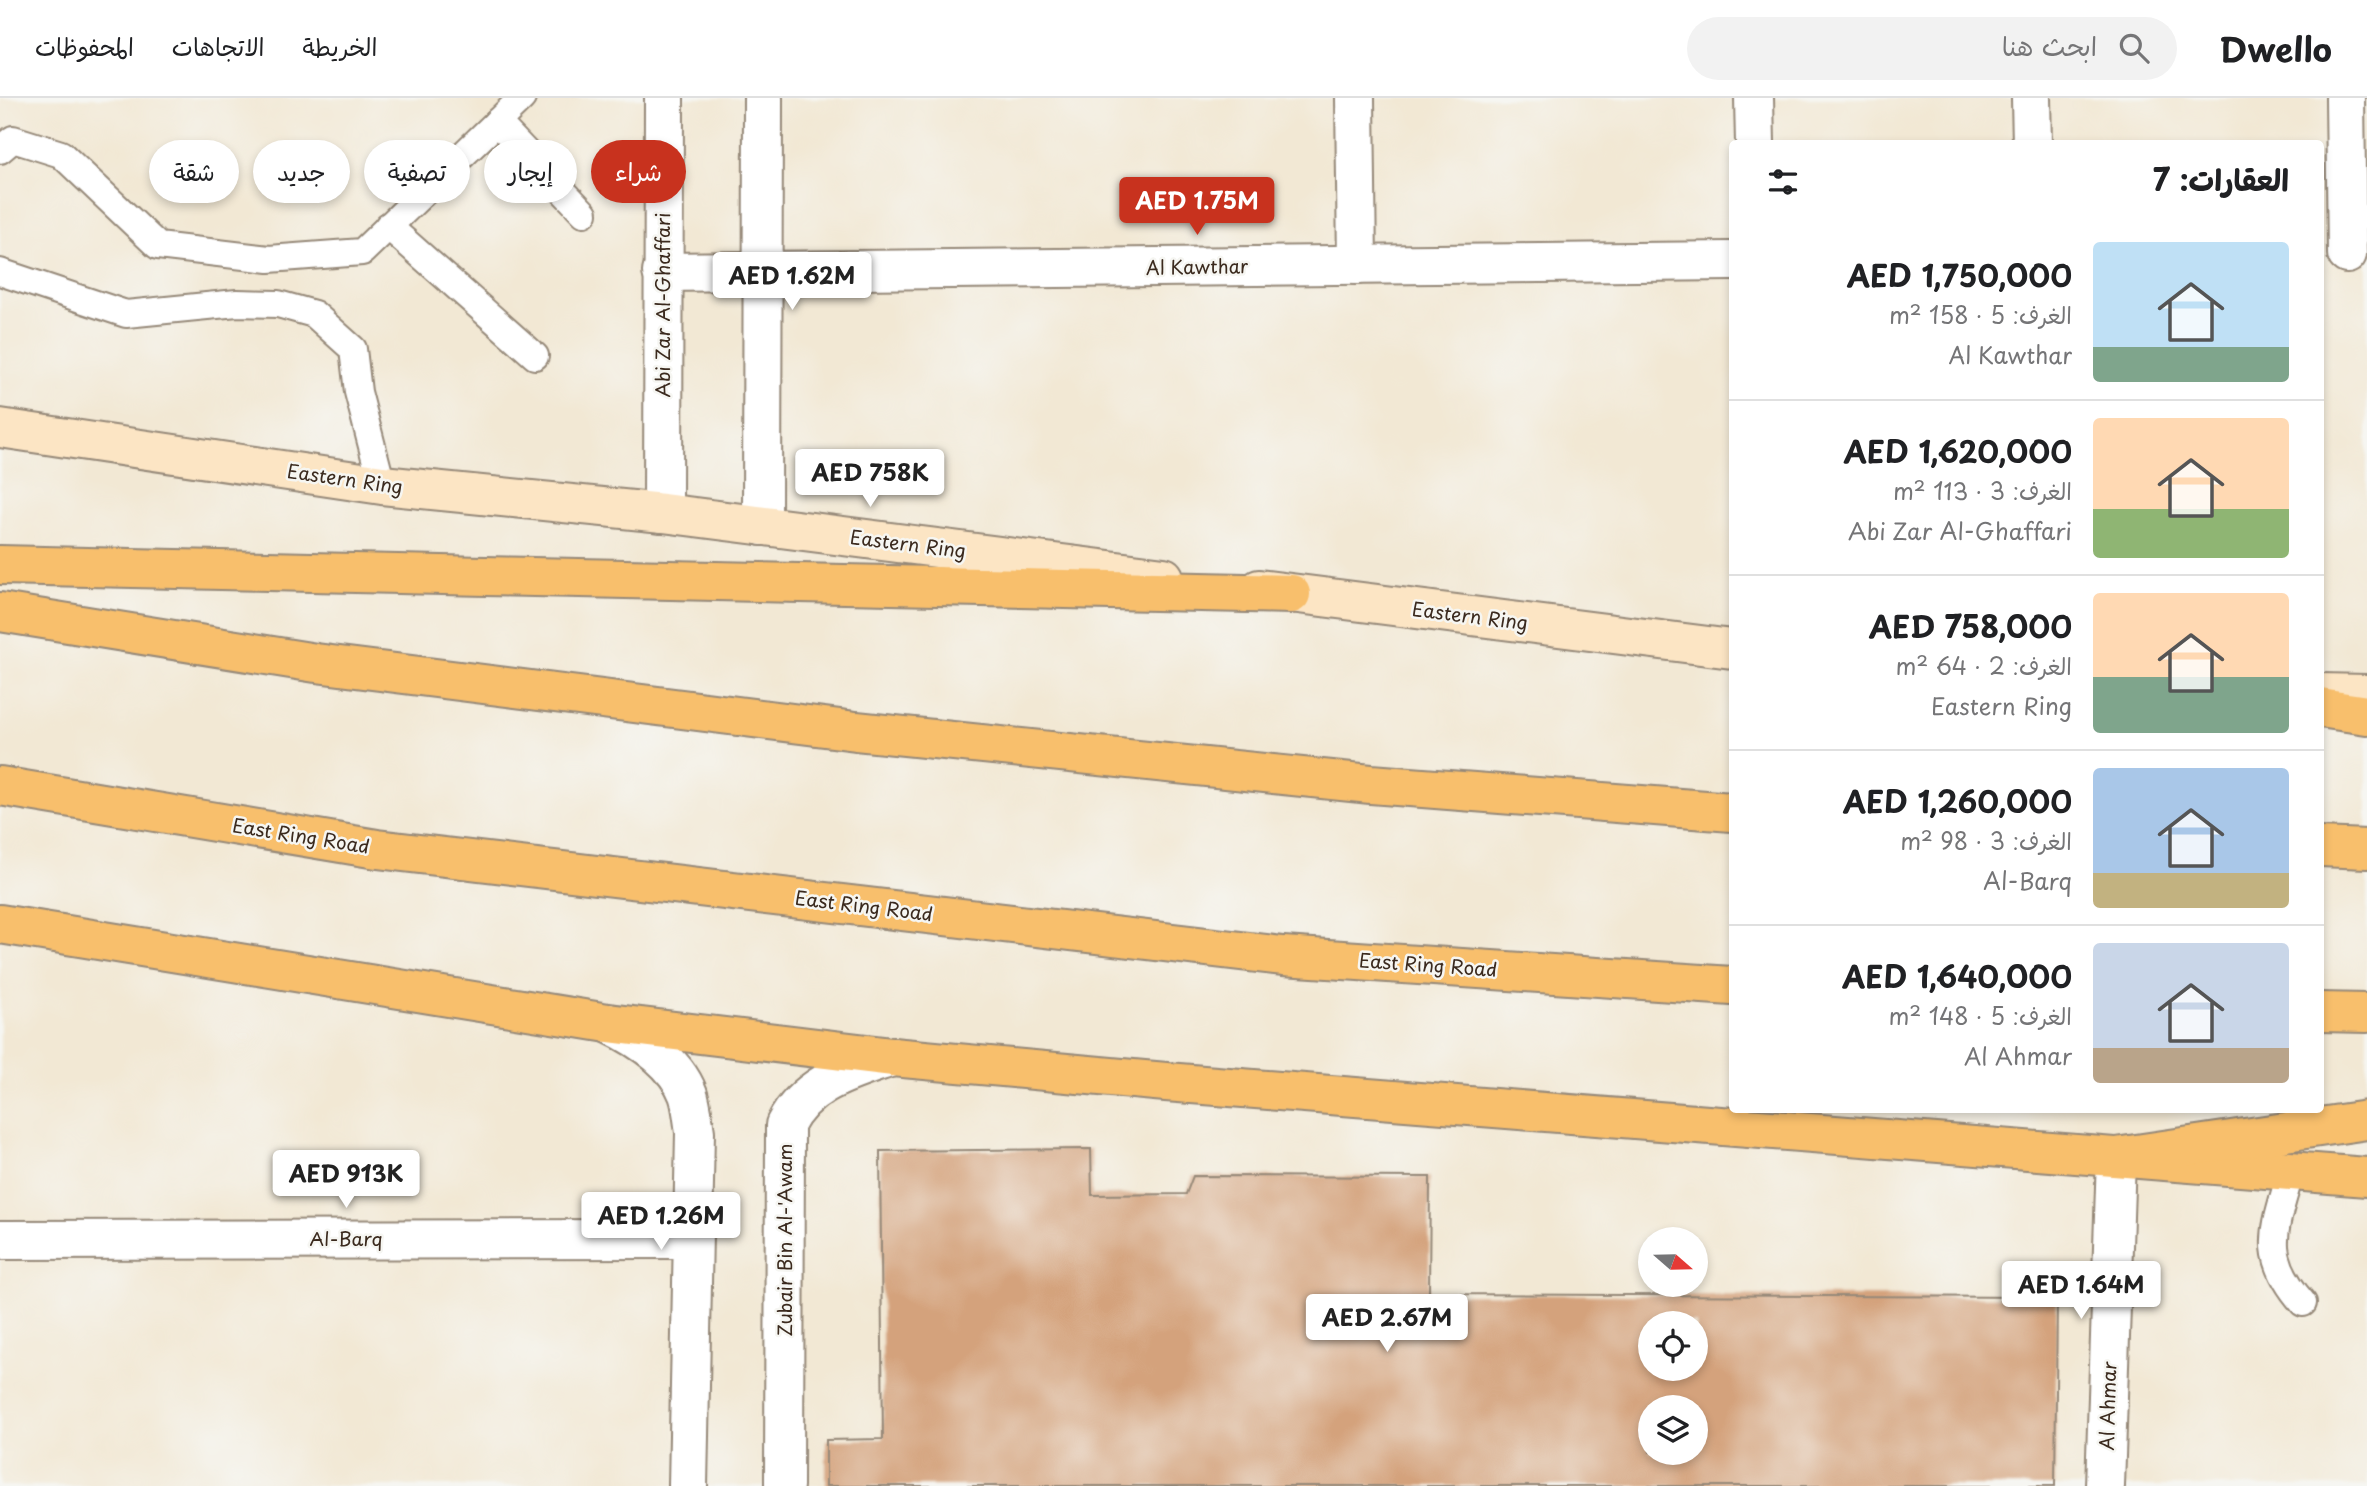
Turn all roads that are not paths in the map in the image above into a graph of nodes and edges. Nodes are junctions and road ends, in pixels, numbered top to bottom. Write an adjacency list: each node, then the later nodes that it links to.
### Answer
1 (522, 98): 8 (lane)
2 (664, 98): 18 (street, Abi Zar Al-Ghaffari)
3 (763, 98): 19 (street)
4 (1355, 98): 16 (street)
5 (1754, 98): 9 (street)
6 (2031, 98): 10 (street)
7 (2345, 98): 14 (street)
8 (497, 122): 12 (lane); 13 (lane)
9 (1755, 140)
10 (2032, 140)
11 (0, 150): 13 (lane)
12 (584, 213)
13 (388, 226): 20 (lane)
14 (2345, 254)
15 (1729, 261): 16 (street, Al Kawthar)
16 (1357, 265): 19 (street, Al Kawthar)
17 (0, 272): 22 (lane)
18 (662, 272): 19 (street, Al Kawthar); 23 (street, Abi Zar Al-Ghaffari)
19 (763, 272): 24 (street)
20 (535, 356)
21 (0, 428): 22 (main road, Eastern Ring)
22 (382, 485): 23 (main road, Eastern Ring)
23 (663, 513): 24 (main road, Eastern Ring)
24 (762, 526): 26 (main road, Eastern Ring)
25 (0, 565): 26 (main road)
26 (1291, 594): 28 (main road, Eastern Ring)
27 (0, 612): 34 (main road)
28 (1729, 649)
29 (2324, 693): 30 (main road)
30 (2367, 694)
31 (2324, 709): 32 (main road)
32 (2367, 715)
33 (0, 786): 38 (main road, East Ring Road)
34 (1729, 812)
35 (2324, 847): 36 (main road)
36 (2367, 849)
37 (0, 924): 41 (main road)
38 (1729, 986)
39 (2324, 1012): 40 (main road)
40 (2367, 1013)
41 (608, 1023): 42 (main road); 47 (street)
42 (892, 1057): 44 (main road); 51 (street, Zubair Bin Al-'Awam)
43 (2367, 1120): 44 (main road)
44 (2116, 1157): 45 (main road); 52 (street, Al Ahmar)
45 (2291, 1171): 46 (main road); 49 (lane)
46 (2367, 1178)
47 (691, 1239): 48 (street, Al-Barq); 50 (street)
48 (0, 1240)
49 (2304, 1303)
50 (688, 1486)
51 (784, 1486)
52 (2105, 1486)

